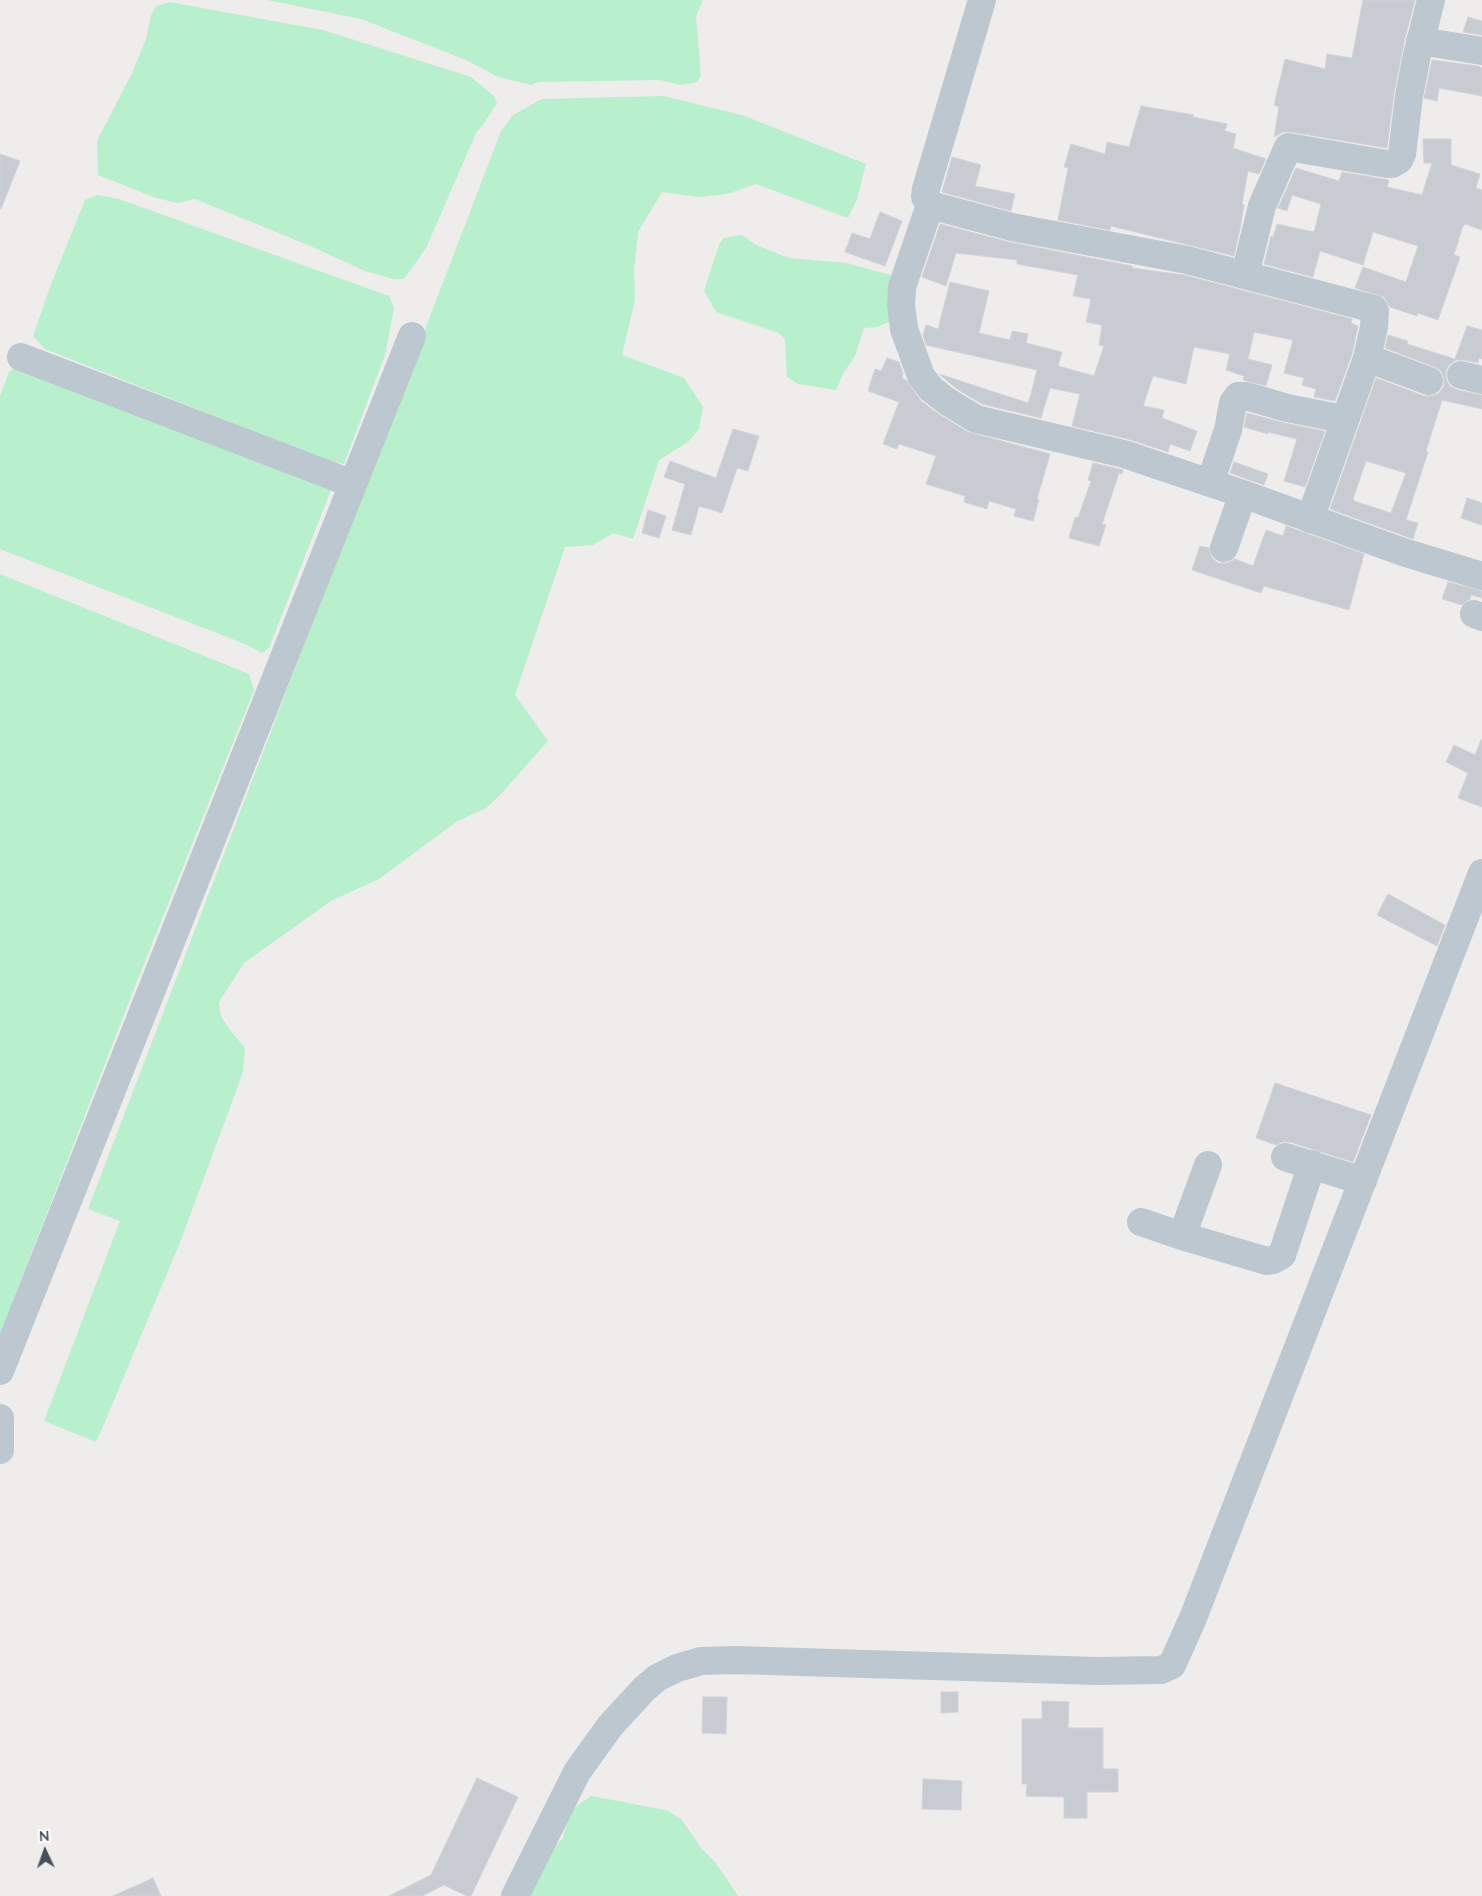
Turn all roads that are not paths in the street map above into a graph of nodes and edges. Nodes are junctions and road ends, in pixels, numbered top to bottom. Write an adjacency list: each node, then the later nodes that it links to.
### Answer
1 (982, 0): 5 (street)
2 (1431, 0): 3 (street)
3 (1420, 41): 4 (street); 6 (street)
4 (1482, 51)
5 (930, 205): 6 (street); 12 (street)
6 (1245, 275): 9 (street)
7 (412, 336): 13 (street)
8 (21, 357): 13 (street)
9 (1367, 358): 10 (street); 11 (street)
10 (1429, 381)
11 (1344, 419): 12 (street); 15 (street)
12 (1210, 483): 14 (street)
13 (353, 484): 25 (street)
14 (1243, 494): 15 (street); 16 (street)
15 (1310, 520): 17 (street)
16 (1224, 548)
17 (1482, 576)
18 (1482, 873): 22 (street)
19 (1285, 1157): 20 (street)
20 (1312, 1164): 22 (street); 24 (street)
21 (1208, 1165): 24 (street)
22 (1363, 1181): 28 (street)
23 (1140, 1222): 24 (street)
24 (1182, 1236)
25 (0, 1371)
26 (0, 1418): 27 (street)
27 (0, 1450)
28 (515, 1896)

